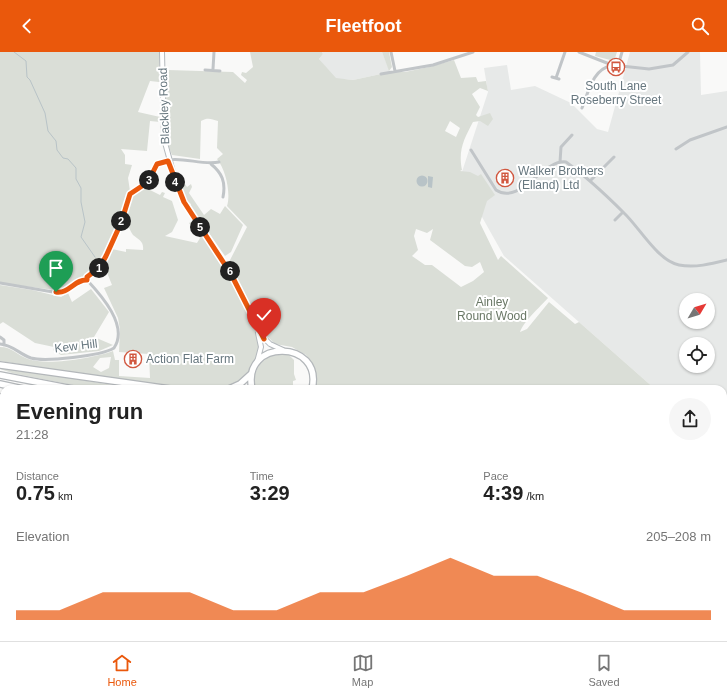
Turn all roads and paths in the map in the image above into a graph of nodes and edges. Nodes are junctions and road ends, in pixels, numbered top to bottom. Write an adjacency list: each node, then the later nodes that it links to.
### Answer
1 (162, 52): 23 (street, Blackley Road)
2 (214, 52): 11 (street)
3 (391, 52): 14 (street)
4 (473, 52): 14 (street)
5 (565, 52): 16 (street)
6 (578, 52): 9 (street)
7 (622, 52): 10 (street)
8 (688, 52): 10 (street)
9 (612, 65): 10 (street); 17 (street)
10 (618, 66)
11 (213, 69): 12 (street); 13 (street)
12 (205, 70)
13 (220, 71)
14 (395, 71): 15 (street)
15 (381, 74)
16 (556, 78)
17 (582, 108)
18 (727, 127): 20 (street)
19 (572, 135): 25 (street)
20 (676, 149)
21 (471, 150): 25 (street)
22 (614, 157): 27 (street)
23 (168, 161): 26 (street); 32 (street); 34 (street, Blackley Road)
24 (219, 162): 26 (street)
25 (560, 162): 27 (street)
26 (211, 164): 28 (street)
27 (590, 181): 29 (street)
28 (223, 197)
29 (623, 212): 30 (street); 31 (street)
30 (615, 220)
31 (727, 260)
32 (87, 280): 33 (street); 37 (street, Kew Hill)
33 (0, 283)
34 (257, 328): 38 (street, Blackley Road); 39 (street, Blackley Road)
35 (0, 337): 37 (street)
36 (0, 344): 37 (street)
37 (4, 344)
38 (283, 350): 39 (highway); 47 (highway)
39 (256, 364): 41 (highway)
40 (0, 365): 44 (highway)
41 (252, 372): 45 (highway); 46 (highway)
42 (0, 376): 43 (highway)
43 (51, 385)
44 (142, 385)
45 (238, 385)
46 (252, 385)
47 (312, 385)

